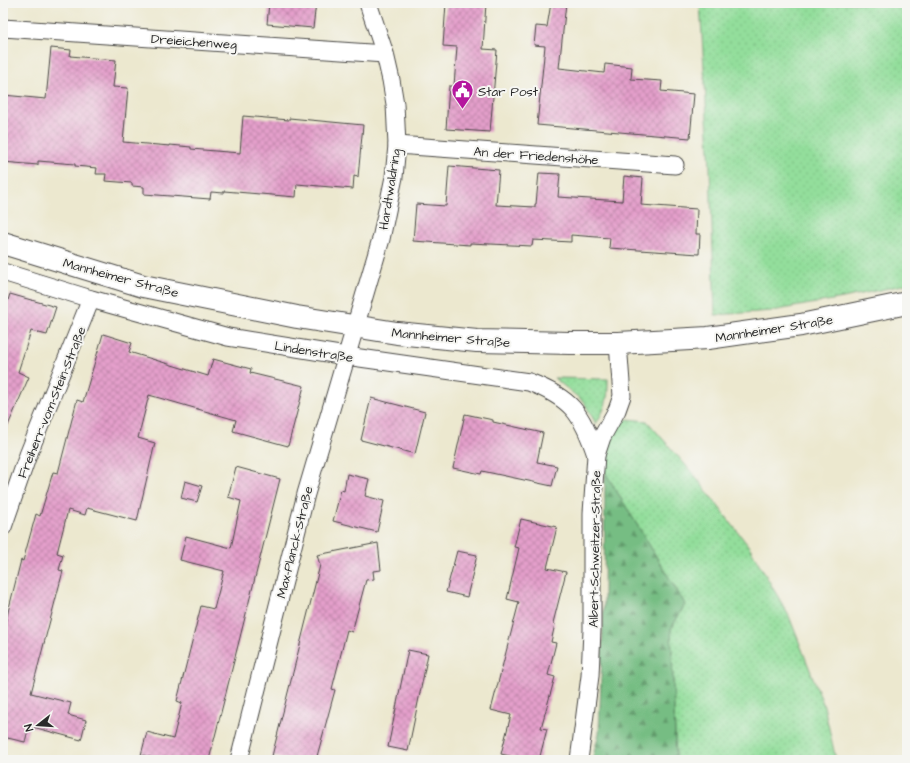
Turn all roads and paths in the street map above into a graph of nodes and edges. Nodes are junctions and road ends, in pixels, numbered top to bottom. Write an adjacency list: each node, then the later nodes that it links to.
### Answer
1 (368, 3): 3 (street, Hardtwaldring)
2 (3, 28): 3 (street, Dreieichenweg)
3 (386, 54): 4 (street, Hardtwaldring)
4 (397, 146): 5 (street, An der Friedenshöhe); 10 (street, Hardtwaldring)
5 (675, 165)
6 (3, 243): 10 (street, Mannheimer Straße)
7 (3, 272): 8 (street, Lindenstraße)
8 (91, 300): 12 (street, Lindenstraße); 14 (street, Freiherr-vom-Stein-Straße)
9 (907, 303): 11 (street, Mannheimer Straße)
10 (354, 326): 11 (street, Mannheimer Straße); 12 (street, Max-Planck-Straße)
11 (618, 343): 13 (street, Albert-Schweitzer-Straße)
12 (346, 356): 13 (street, Lindenstraße); 15 (street, Max-Planck-Straße)
13 (596, 455): 16 (street, Albert-Schweitzer-Straße)
14 (3, 527)
15 (240, 760)
16 (579, 760)

